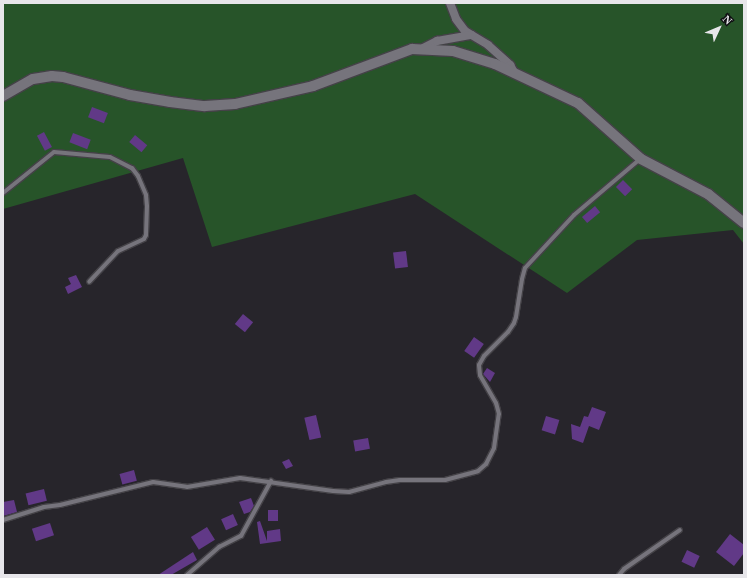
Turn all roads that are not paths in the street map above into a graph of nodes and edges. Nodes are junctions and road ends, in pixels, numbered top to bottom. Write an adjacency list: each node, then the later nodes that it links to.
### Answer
1 (450, 3): 2 (street)
2 (471, 35): 3 (street); 4 (street)
3 (423, 48): 4 (street); 5 (street)
4 (515, 74): 6 (street)
5 (3, 96)
6 (641, 159): 8 (street); 10 (lane)
7 (3, 193): 9 (lane)
8 (744, 223)
9 (89, 282)
10 (271, 481): 11 (lane); 13 (lane)
11 (3, 520)
12 (680, 530): 14 (lane)
13 (187, 575)
14 (619, 575)

